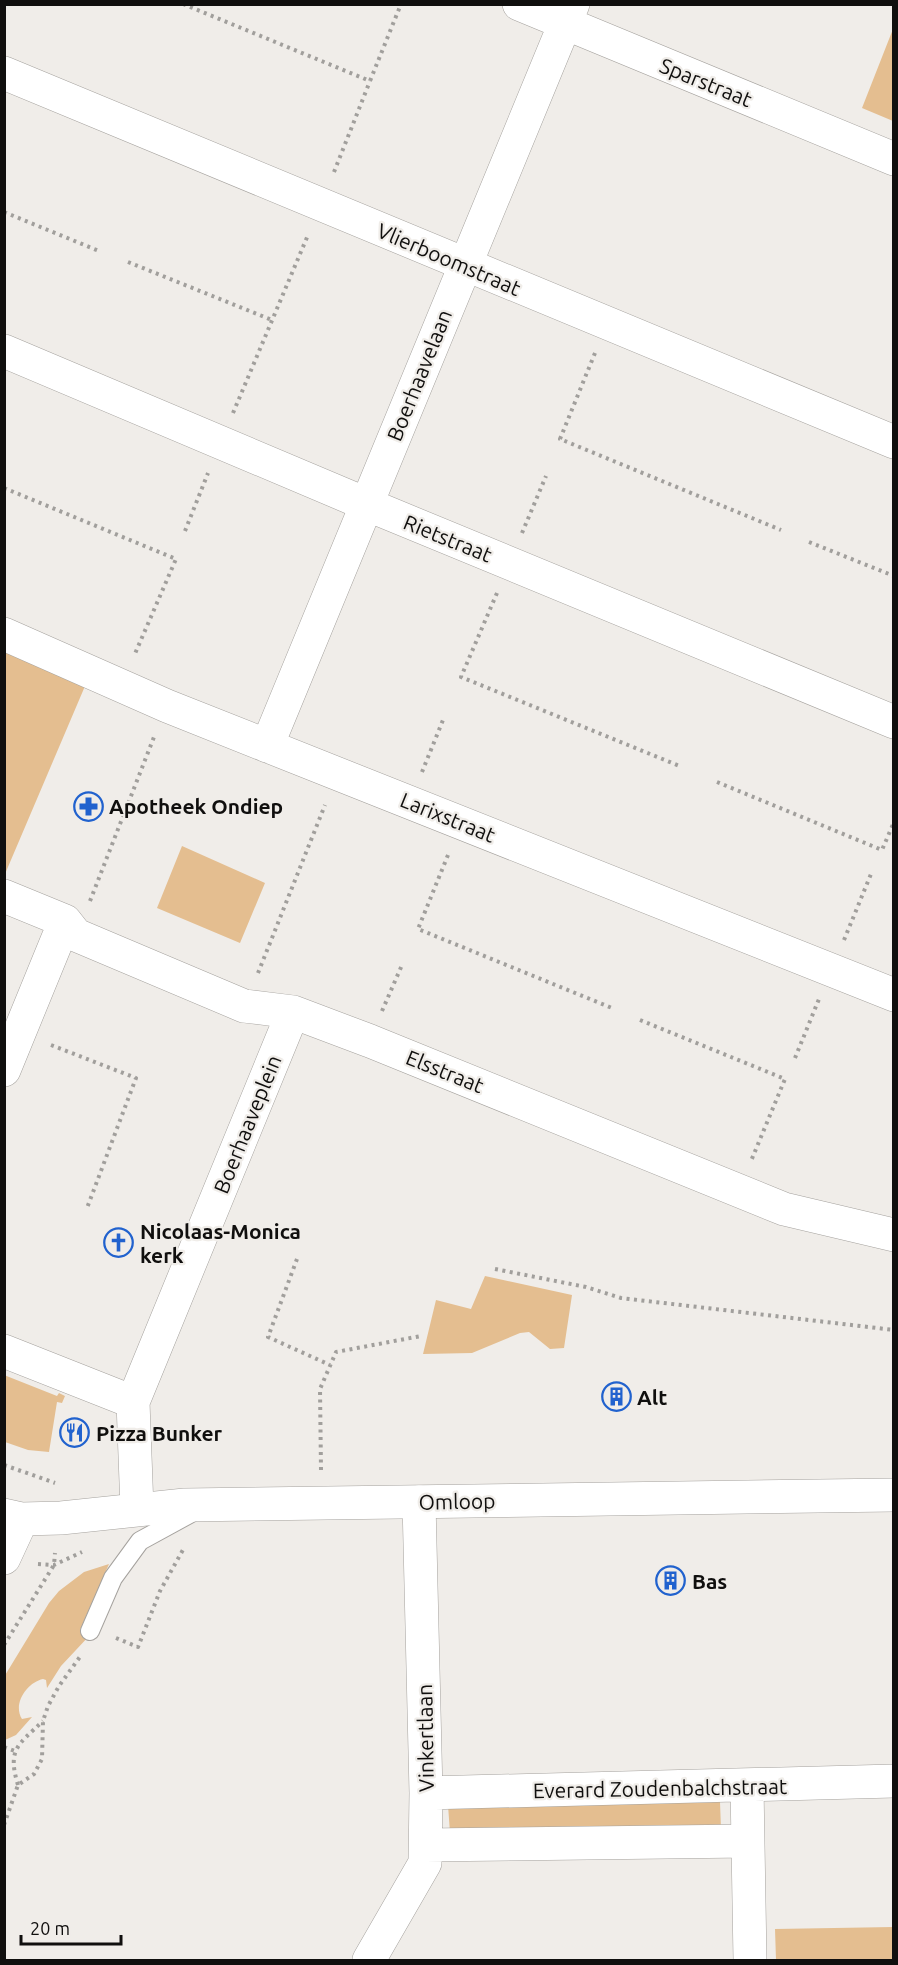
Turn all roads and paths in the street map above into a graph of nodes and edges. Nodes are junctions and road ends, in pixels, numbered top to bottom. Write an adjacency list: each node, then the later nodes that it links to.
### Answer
1 (183, 4): 6 (path)
2 (401, 4): 6 (path)
3 (519, 4): 4 (street, Sparstraat)
4 (569, 14): 7 (street, Sparstraat); 12 (street, Boerhaavelaan)
5 (4, 73): 8 (street, Vlierboomstraat)
6 (370, 81): 8 (path)
7 (894, 159)
8 (321, 205): 12 (street, Vlierboomstraat); 13 (path)
9 (4, 212): 10 (path)
10 (99, 251)
11 (128, 262): 13 (path)
12 (465, 266): 14 (street, Vlierboomstraat); 20 (street, Boerhaavelaan)
13 (272, 320): 17 (path)
14 (607, 325): 16 (street, Vlierboomstraat); 22 (path)
15 (4, 351): 17 (street, Rietstraat)
16 (894, 442)
17 (220, 443): 20 (street, Rietstraat); 21 (path)
18 (546, 476): 24 (path)
19 (4, 488): 27 (path)
20 (366, 504): 24 (street, Rietstraat); 31 (street, Boerhaavelaan)
21 (185, 531)
22 (781, 531)
23 (809, 542): 25 (path)
24 (510, 564): 30 (street, Rietstraat); 32 (path)
25 (894, 576)
26 (4, 634): 27 (street, Larixstraat)
27 (121, 686): 28 (street, Larixstraat)
28 (167, 706): 31 (street, Larixstraat); 40 (path)
29 (443, 720): 35 (path)
30 (894, 722)
31 (267, 746): 33 (street, Larixstraat)
32 (682, 767)
33 (337, 773): 35 (street, Larixstraat); 44 (path)
34 (717, 782): 36 (path)
35 (409, 802): 37 (street, Larixstraat)
36 (894, 822)
37 (461, 823): 42 (street, Larixstraat); 45 (path)
38 (871, 874): 42 (path)
39 (4, 896): 40 (street, Elsstraat)
40 (70, 928): 44 (street, Elsstraat); 48 (street)
41 (402, 965): 49 (path)
42 (831, 970): 43 (street, Larixstraat); 50 (path)
43 (894, 995)
44 (244, 1006): 46 (street, Elsstraat)
45 (612, 1008)
46 (293, 1012): 49 (street, Elsstraat); 61 (street, Boerhaaveplein)
47 (640, 1020): 52 (path)
48 (21, 1029): 51 (street); 53 (path)
49 (370, 1041): 52 (street, Elsstraat)
50 (795, 1058)
51 (4, 1070)
52 (738, 1192): 54 (street, Elsstraat)
53 (87, 1208)
54 (894, 1235)
55 (297, 1259): 60 (path)
56 (495, 1269): 57 (path)
57 (894, 1330)
58 (421, 1336): 60 (path)
59 (4, 1351): 61 (street)
60 (330, 1365): 67 (path)
61 (133, 1402): 68 (street, Boerhaaveplein)
62 (4, 1465): 64 (path)
63 (894, 1495): 65 (street, Omloop)
64 (63, 1502): 68 (street, Omloop); 69 (street, Omloop); 74 (path)
65 (419, 1502): 67 (street, Omloop); 82 (street, Vinkertlaan)
66 (207, 1504): 67 (street, Omloop); 68 (street, Omloop); 72 (lane)
67 (322, 1504)
68 (137, 1509)
69 (13, 1517): 70 (street)
70 (4, 1558)
71 (160, 1591): 73 (path)
72 (90, 1632)
73 (110, 1635)
74 (4, 1645)
75 (86, 1650): 76 (path)
76 (43, 1721): 78 (path); 80 (path)
77 (4, 1747): 78 (path)
78 (15, 1751): 80 (path)
79 (894, 1781): 81 (street, Everard Zoudenbalchstraat)
80 (18, 1785): 83 (path)
81 (747, 1786): 82 (street, Everard Zoudenbalchstraat); 84 (street)
82 (426, 1793): 85 (street, Vinkertlaan)
83 (4, 1825)
84 (747, 1841): 85 (street); 87 (street)
85 (426, 1845): 86 (street, Vinkertlaan)
86 (369, 1960)
87 (750, 1960)

